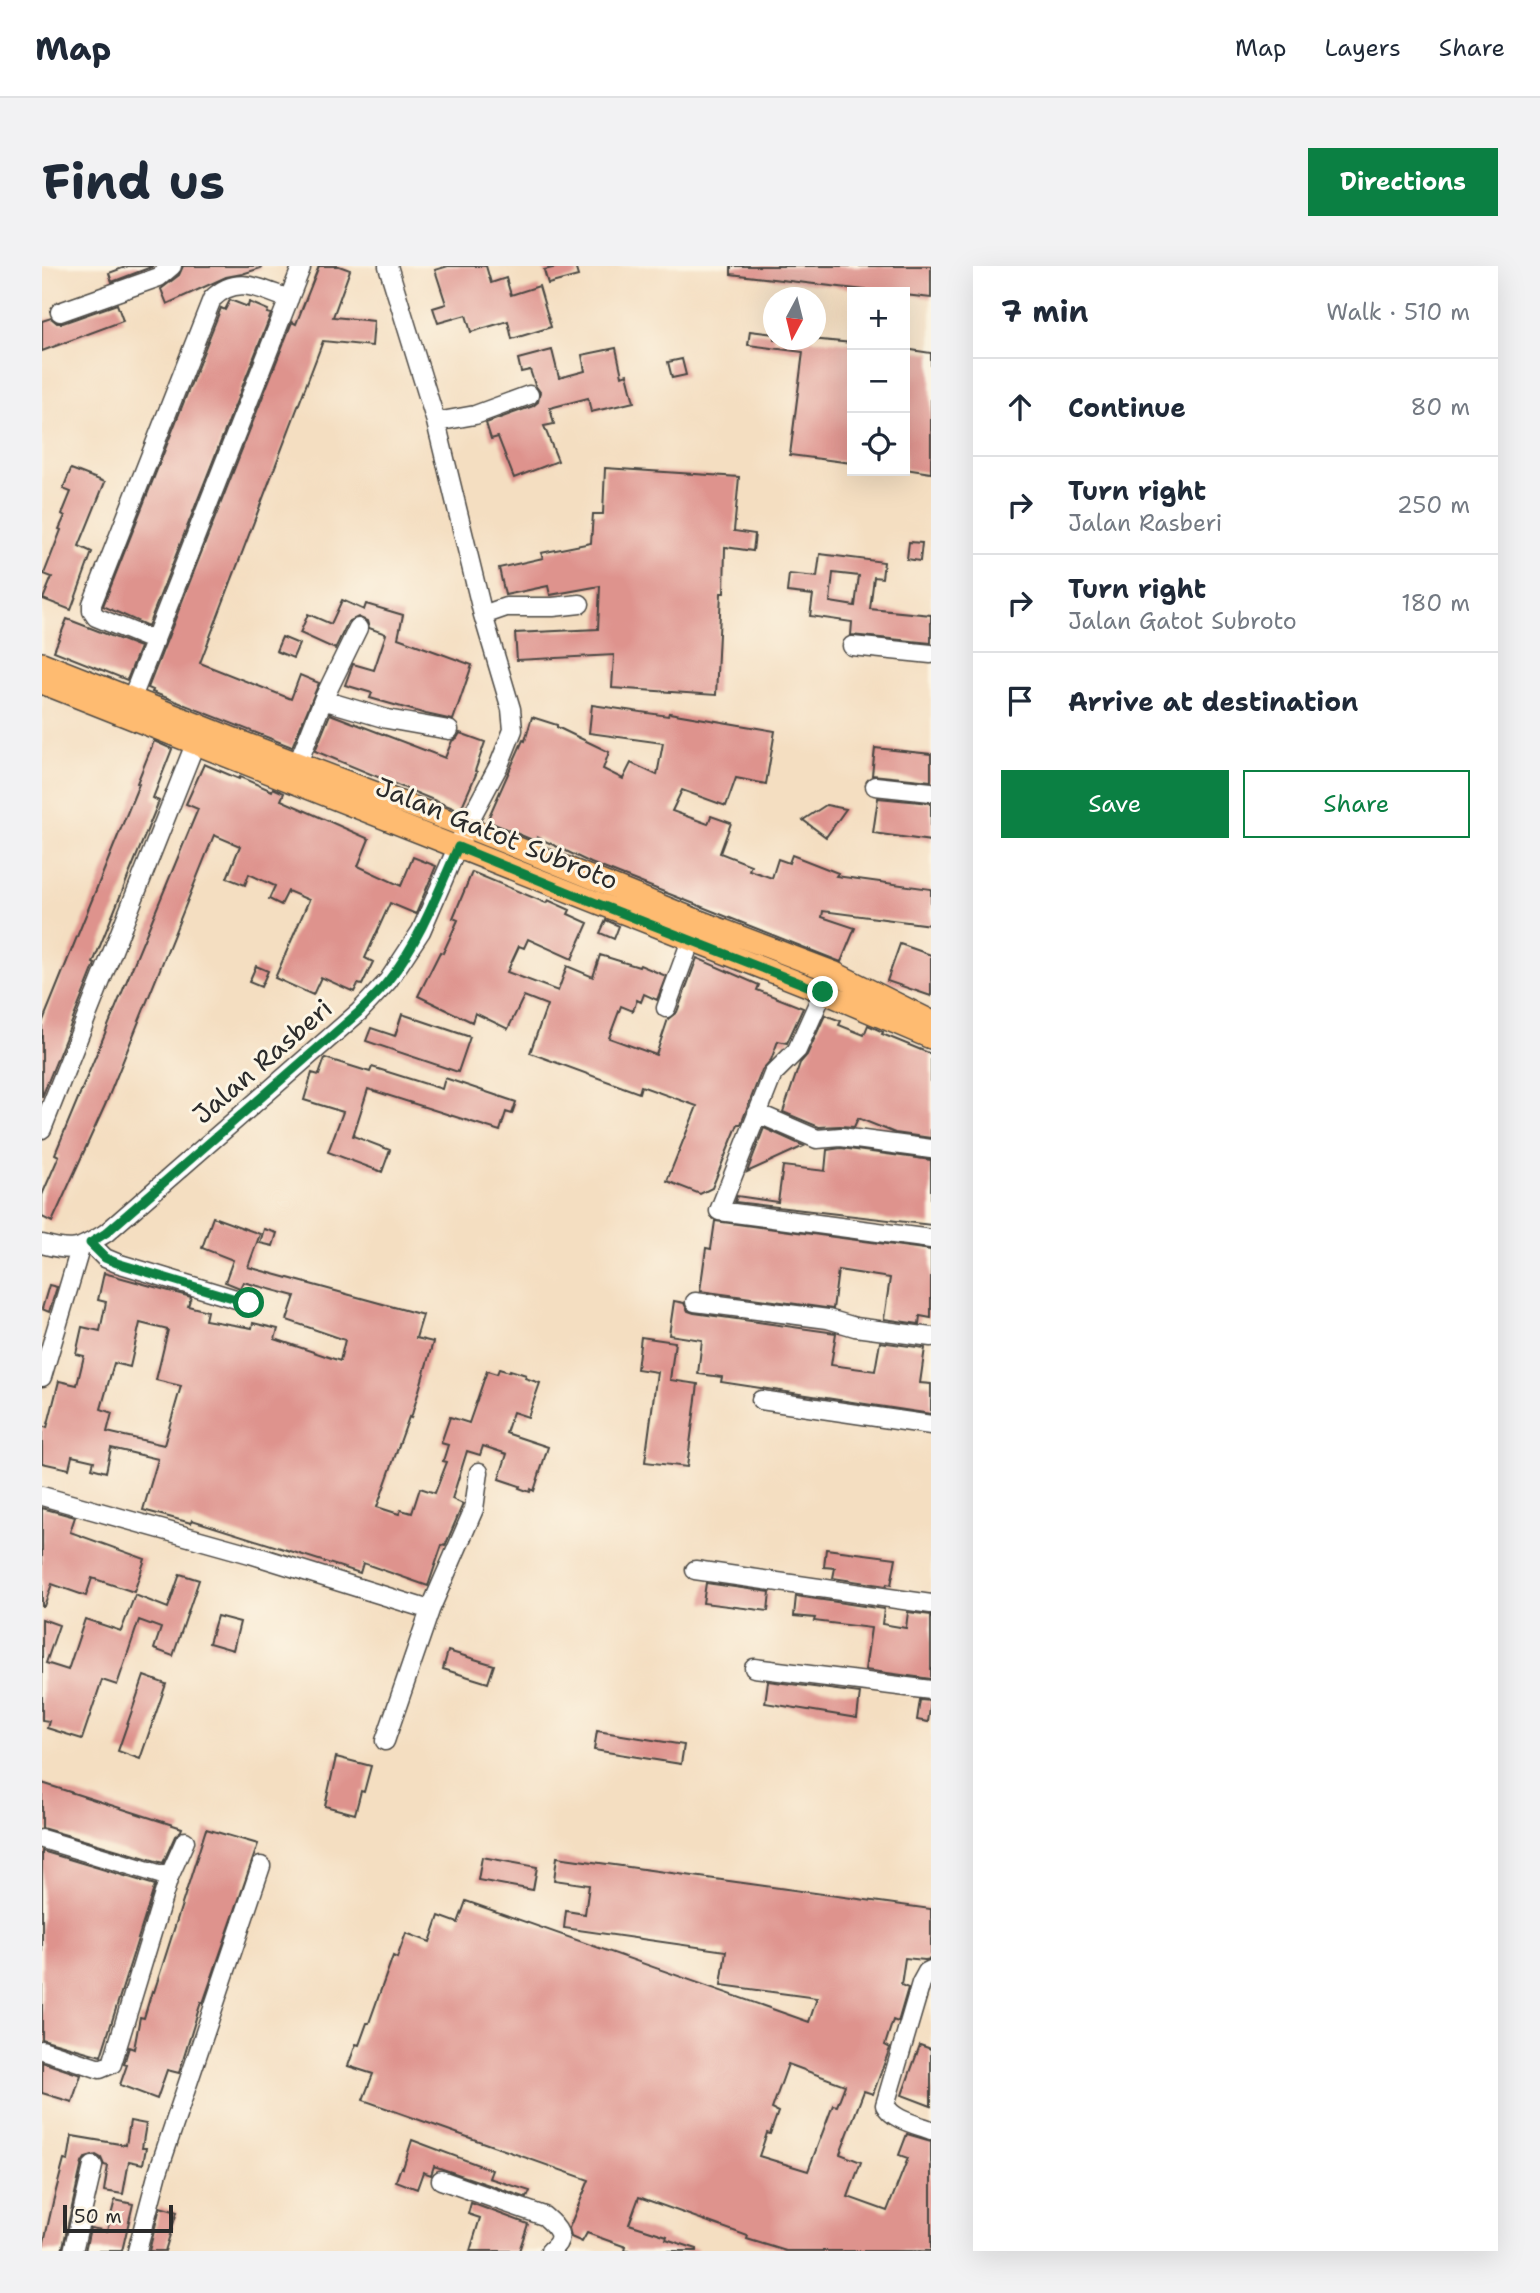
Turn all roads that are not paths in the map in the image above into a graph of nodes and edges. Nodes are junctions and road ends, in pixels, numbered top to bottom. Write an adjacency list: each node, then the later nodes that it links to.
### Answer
1 (172, 266): 5 (street)
2 (388, 266): 7 (street, Jalan Rasberi)
3 (301, 268): 4 (street)
4 (289, 299): 11 (street); 11 (street)
5 (60, 312)
6 (528, 395): 7 (street)
7 (436, 422): 9 (street, Jalan Rasberi)
8 (580, 604): 9 (street)
9 (483, 615): 23 (street, Jalan Rasberi)
10 (358, 628): 16 (street)
11 (155, 641): 17 (street)
12 (852, 646): 13 (street)
13 (931, 654)
14 (42, 663): 17 (main road)
15 (42, 683): 17 (main road, Jalan Gatot Subroto)
16 (323, 700): 18 (street); 20 (street)
17 (129, 706): 19 (main road, Jalan Gatot Subroto); 20 (main road)
18 (449, 730)
19 (195, 744): 23 (main road, Jalan Gatot Subroto); 31 (street)
20 (298, 763): 23 (main road)
21 (875, 786): 22 (street)
22 (931, 792)
23 (462, 837): 24 (main road, Jalan Gatot Subroto); 25 (main road); 35 (street, Jalan Rasberi)
24 (691, 940): 26 (main road, Jalan Gatot Subroto); 27 (street)
25 (833, 972): 26 (street); 28 (main road)
26 (823, 992): 29 (main road, Jalan Gatot Subroto); 30 (street)
27 (666, 1008)
28 (931, 1021)
29 (931, 1038)
30 (757, 1113): 32 (street); 33 (street)
31 (42, 1129)
32 (931, 1149)
33 (931, 1239)
34 (42, 1244): 35 (street)
35 (85, 1246): 37 (street); 39 (street)
36 (695, 1302): 38 (street)
37 (249, 1303)
38 (931, 1337)
39 (42, 1377)
40 (761, 1400): 41 (street)
41 (931, 1425)
42 (479, 1472): 46 (street)
43 (42, 1496): 46 (street)
44 (695, 1570): 45 (street)
45 (931, 1604)
46 (430, 1610): 49 (street)
47 (754, 1668): 48 (street)
48 (931, 1690)
49 (385, 1741)
50 (42, 1839): 53 (street)
51 (185, 1841): 53 (street)
52 (261, 1866): 60 (street)
53 (169, 1877): 55 (street)
54 (931, 1970): 56 (street)
55 (42, 2050)
56 (931, 2130)
57 (93, 2166): 59 (street)
58 (441, 2180): 61 (street)
59 (73, 2251)
60 (137, 2251)
61 (550, 2251)

